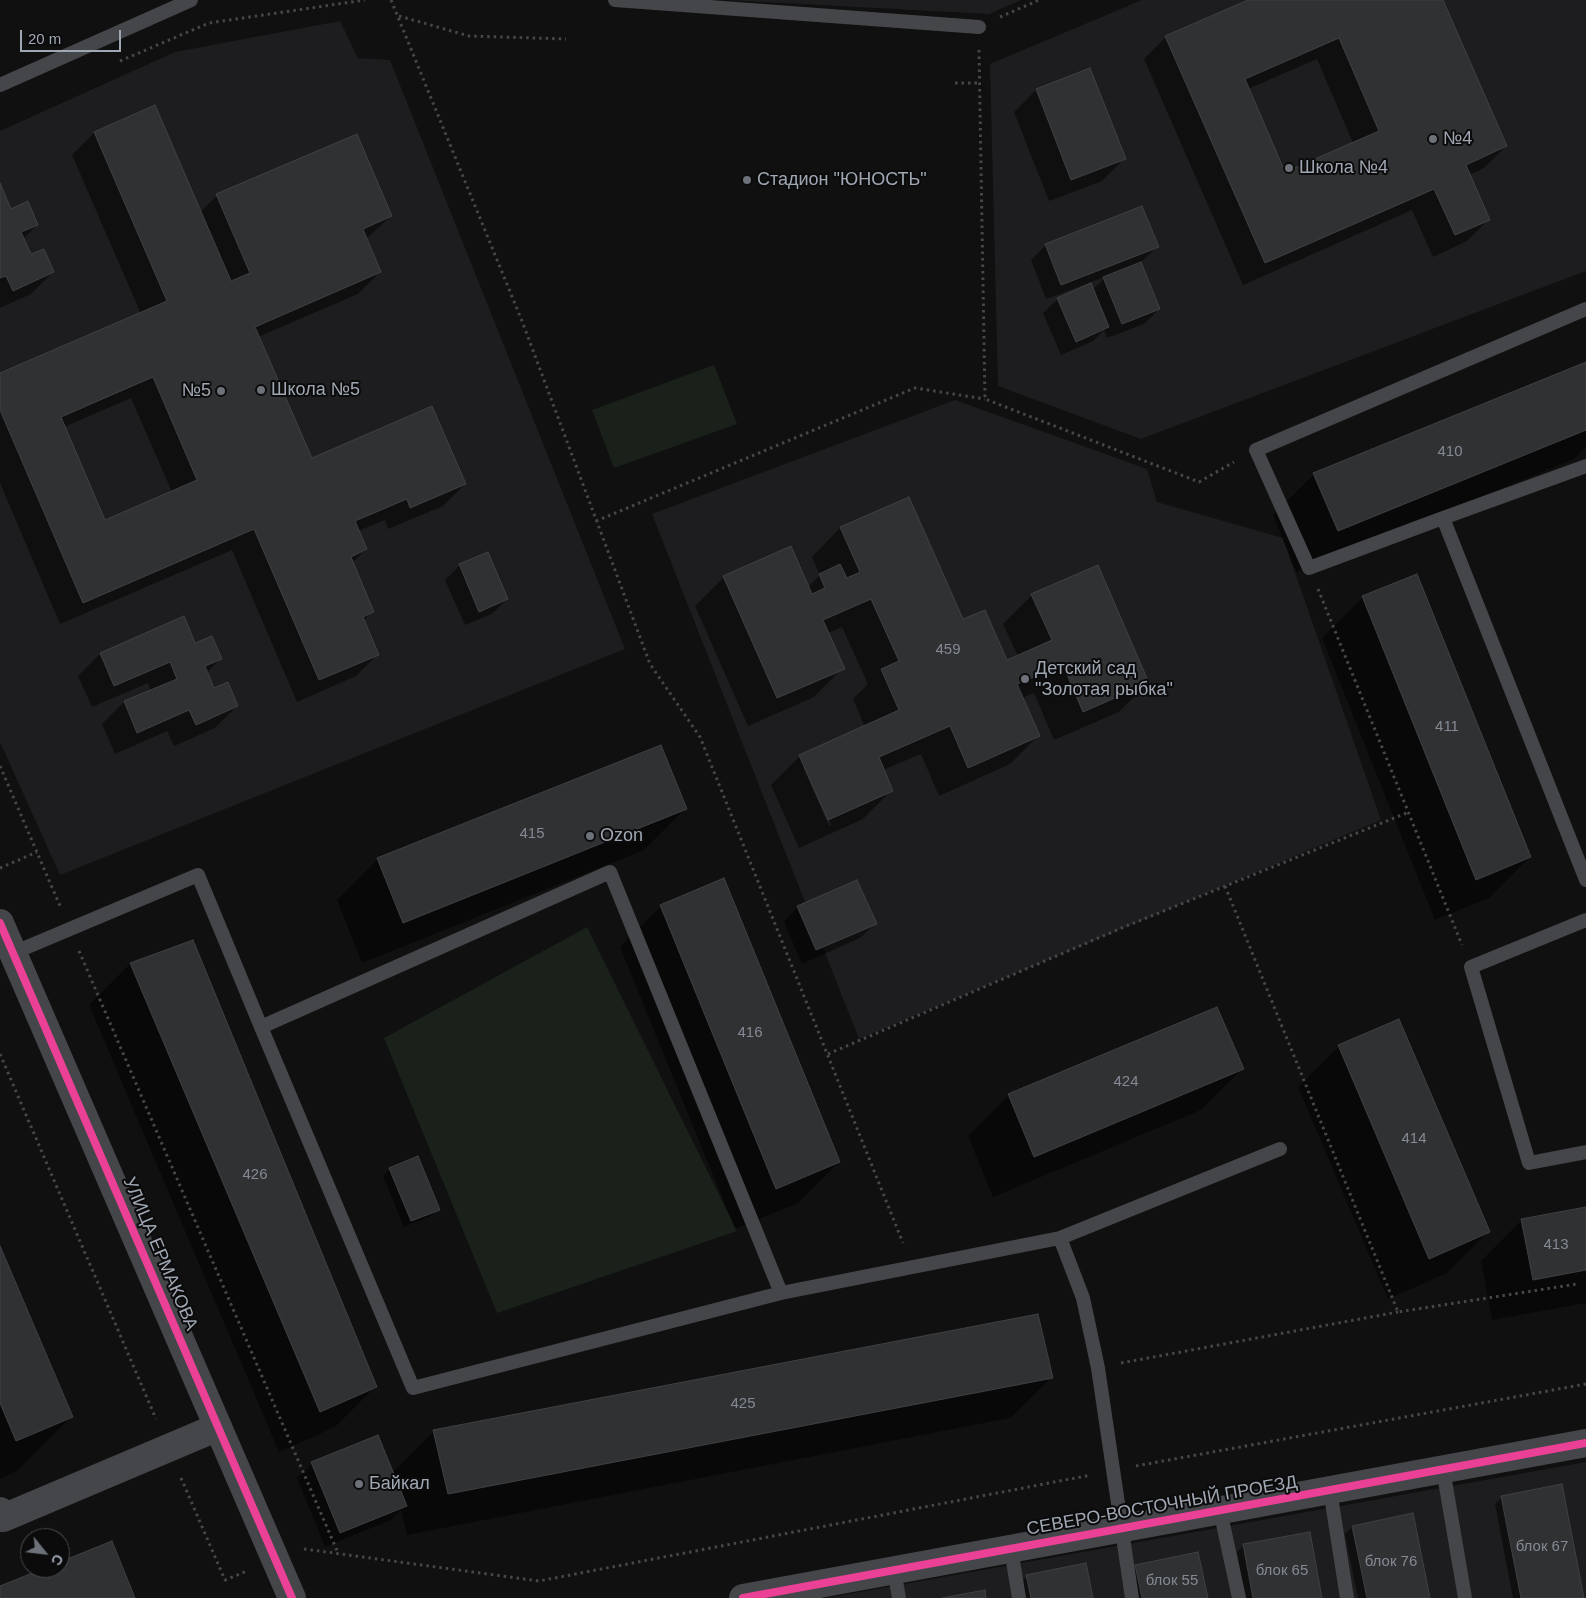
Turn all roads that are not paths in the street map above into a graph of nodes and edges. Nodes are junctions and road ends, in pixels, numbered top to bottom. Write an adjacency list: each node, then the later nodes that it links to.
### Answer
1 (192, 0): 4 (lane)
2 (615, 0): 3 (lane)
3 (979, 27)
4 (0, 85)
5 (1586, 309): 7 (lane)
6 (1586, 466): 7 (lane)
7 (1443, 518): 8 (lane)
8 (1586, 880)
9 (1586, 920): 14 (lane)
10 (0, 922): 11 (street, УЛИЦА ЕРМАКОВА)
11 (13, 953): 12 (lane); 17 (street, УЛИЦА ЕРМАКОВА)
12 (261, 1027): 16 (lane); 16 (lane)
13 (1280, 1149): 15 (lane)
14 (1586, 1152)
15 (1060, 1238): 16 (lane); 23 (lane)
16 (781, 1293)
17 (218, 1426): 22 (street); 27 (street, УЛИЦА ЕРМАКОВА)
18 (1586, 1443): 19 (street, СЕВЕРО-ВОСТОЧНЫЙ ПРОЕЗД)
19 (1443, 1469): 20 (street, СЕВЕРО-ВОСТОЧНЫЙ ПРОЕЗД); 34 (lane)
20 (1330, 1490): 21 (street, СЕВЕРО-ВОСТОЧНЫЙ ПРОЕЗД); 33 (lane)
21 (1220, 1510): 23 (street, СЕВЕРО-ВОСТОЧНЫЙ ПРОЕЗД); 32 (lane)
22 (1, 1516)
23 (1120, 1527): 24 (street, СЕВЕРО-ВОСТОЧНЫЙ ПРОЕЗД); 31 (lane)
24 (1011, 1549): 25 (street, СЕВЕРО-ВОСТОЧНЫЙ ПРОЕЗД); 30 (lane)
25 (894, 1570): 26 (street, СЕВЕРО-ВОСТОЧНЫЙ ПРОЕЗД); 29 (lane)
26 (795, 1593): 28 (street, СЕВЕРО-ВОСТОЧНЫЙ ПРОЕЗД)
27 (292, 1598)
28 (742, 1598)
29 (899, 1598)
30 (1019, 1598)
31 (1132, 1598)
32 (1239, 1598)
33 (1347, 1598)
34 (1465, 1598)

